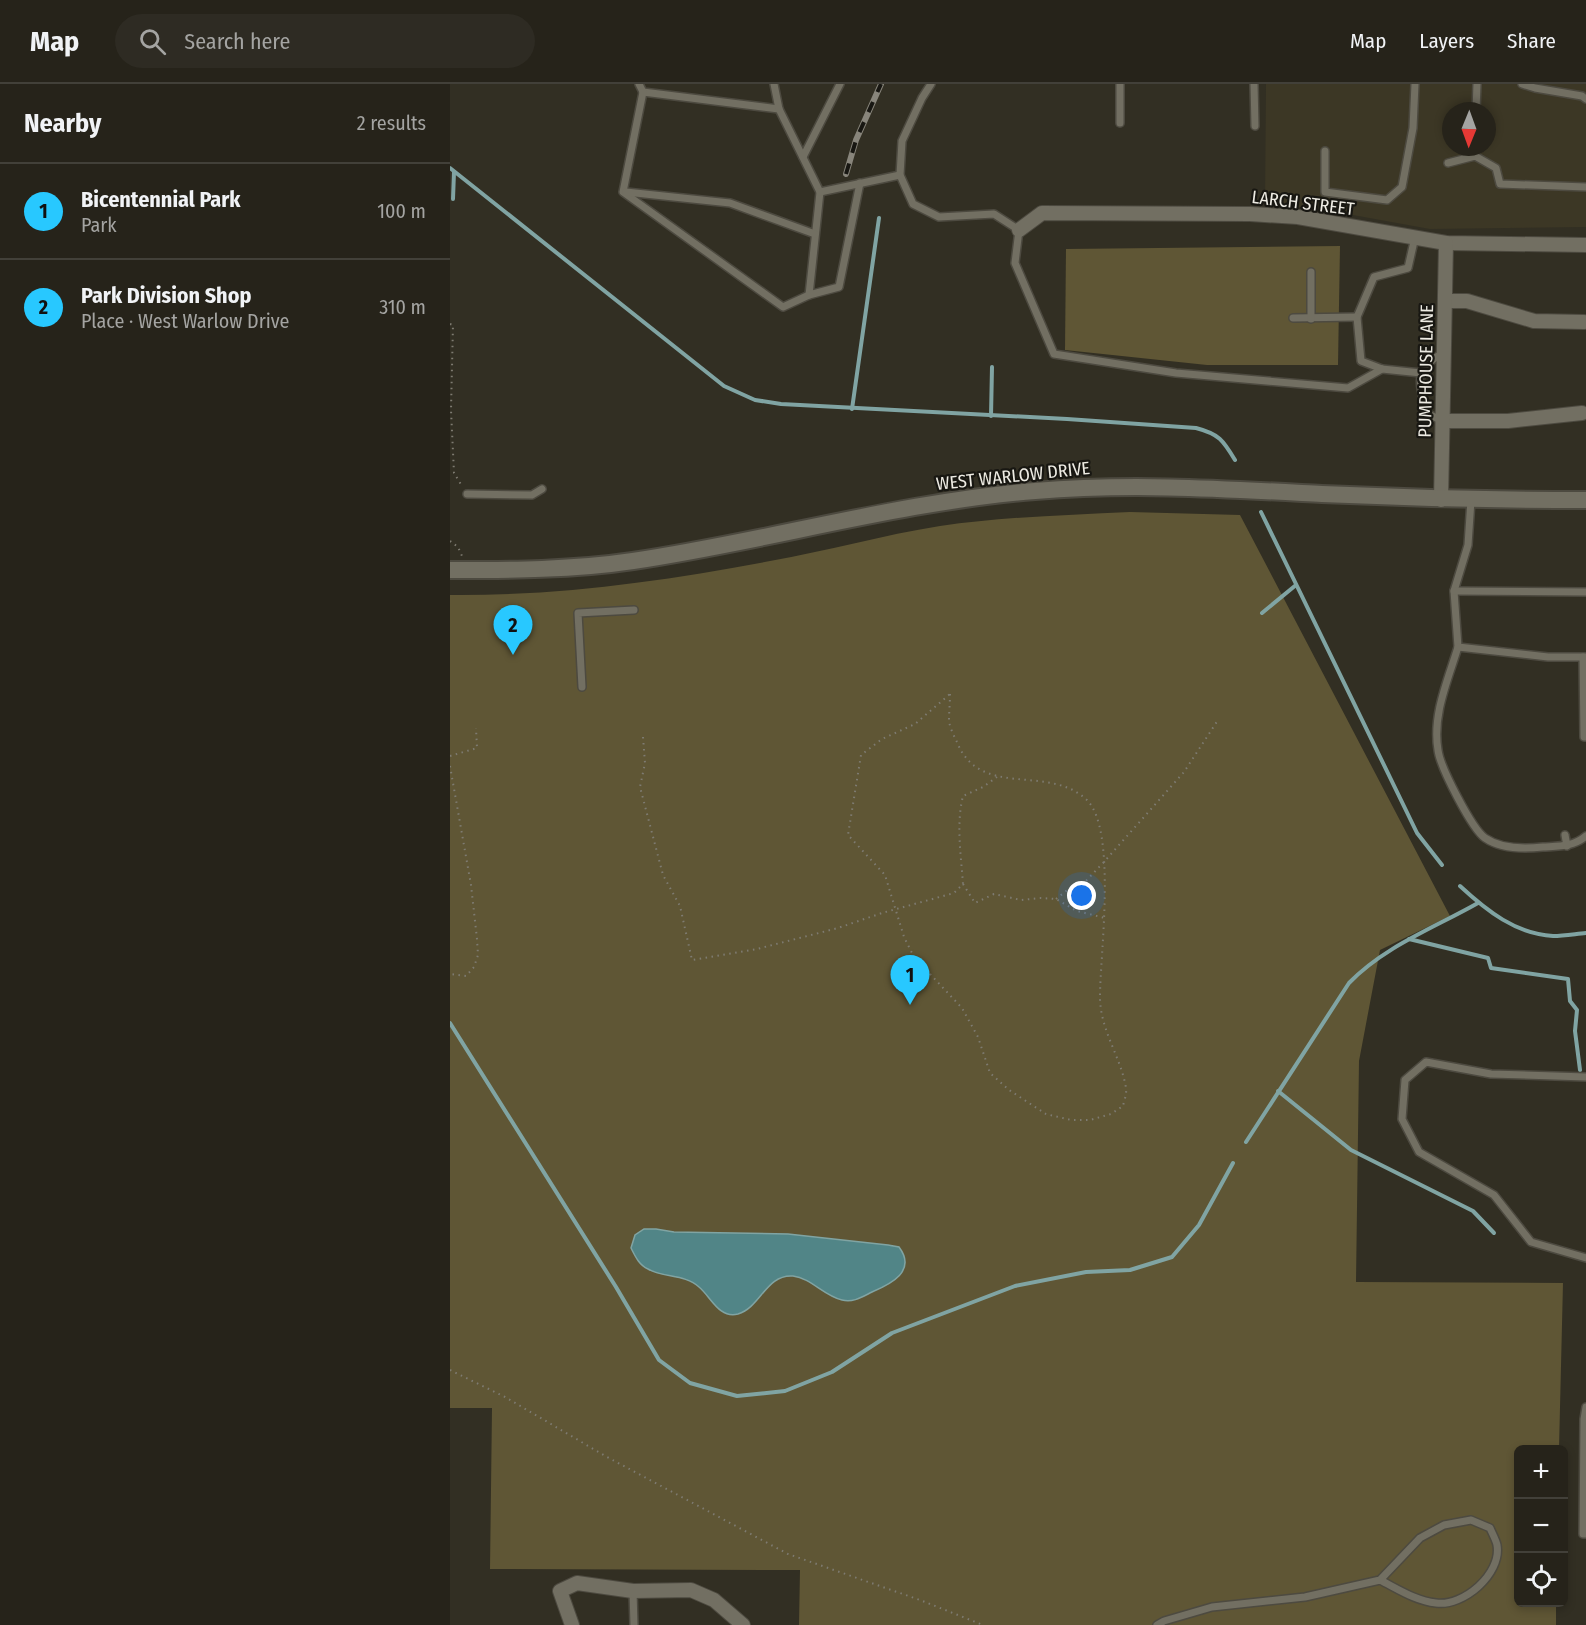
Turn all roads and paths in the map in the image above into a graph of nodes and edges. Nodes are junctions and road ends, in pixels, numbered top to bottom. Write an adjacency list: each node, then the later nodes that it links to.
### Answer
1 (639, 84): 10 (lane)
2 (774, 84): 13 (lane)
3 (840, 84): 18 (lane)
4 (931, 84): 20 (lane)
5 (1120, 84): 14 (lane)
6 (1254, 84): 15 (lane)
7 (1415, 84): 16 (lane)
8 (1477, 84): 12 (lane)
9 (1522, 84): 11 (lane)
10 (643, 92): 13 (lane); 23 (lane)
11 (1584, 96)
12 (1476, 102)
13 (779, 109): 18 (lane)
14 (1120, 123)
15 (1255, 126)
16 (1325, 151)
17 (1475, 156): 19 (lane); 22 (lane)
18 (802, 157): 24 (lane)
19 (1448, 163)
20 (900, 175): 21 (lane); 25 (lane)
21 (861, 183): 24 (lane); 31 (lane)
22 (1586, 187)
23 (623, 192): 26 (lane); 31 (lane)
24 (820, 192): 26 (lane)
25 (1019, 230): 27 (street, LARCH STREET); 39 (lane)
26 (815, 234): 31 (lane)
27 (1415, 237): 28 (street, LARCH STREET); 33 (lane)
28 (1446, 243): 29 (street, LARCH STREET); 32 (street, PUMPHOUSE LANE)
29 (1586, 245)
30 (1311, 272): 35 (lane)
31 (809, 295)
32 (1445, 301): 36 (street); 38 (street, PUMPHOUSE LANE)
33 (1357, 317): 35 (lane); 39 (lane)
34 (1293, 318): 35 (lane)
35 (1311, 319)
36 (1584, 322)
37 (450, 324): 44 (path)
38 (1444, 353): 40 (lane); 42 (street, PUMPHOUSE LANE)
39 (1382, 369): 40 (lane)
40 (1421, 373): 42 (lane)
41 (1582, 412): 42 (street)
42 (1443, 421): 45 (street, PUMPHOUSE LANE)
43 (542, 489): 44 (lane)
44 (467, 494)
45 (1441, 500): 46 (street, WEST WARLOW DRIVE); 48 (street, WEST WARLOW DRIVE)
46 (1471, 500): 47 (street, WEST WARLOW DRIVE); 49 (lane)
47 (1586, 500)
48 (450, 570)
49 (1454, 591): 50 (lane); 52 (lane)
50 (1586, 592)
51 (634, 610): 54 (lane)
52 (1458, 647): 53 (lane); 64 (lane)
53 (1584, 657): 58 (lane)
54 (582, 687)
55 (1218, 720): 65 (path)
56 (476, 728): 59 (path)
57 (643, 737): 68 (path)
58 (1586, 737)
59 (450, 756)
60 (450, 766): 70 (path)
61 (998, 776): 65 (path); 66 (path); 68 (path)
62 (1565, 835): 64 (lane)
63 (1586, 836): 64 (lane)
64 (1567, 846)
65 (1103, 863): 67 (path); 69 (path)
66 (963, 884): 67 (path); 68 (path)
67 (1056, 899): 69 (path)
68 (897, 909): 69 (path)
69 (1105, 918)
70 (450, 974)
71 (1586, 1077): 72 (lane)
72 (1586, 1258)
73 (450, 1370): 81 (path)
74 (1586, 1407): 75 (lane)
75 (1586, 1534)
76 (1380, 1580): 76 (lane); 82 (lane)
77 (633, 1592): 78 (street); 79 (lane); 80 (street)
78 (572, 1625)
79 (634, 1625)
80 (743, 1625)
81 (983, 1625)
82 (1157, 1625)

